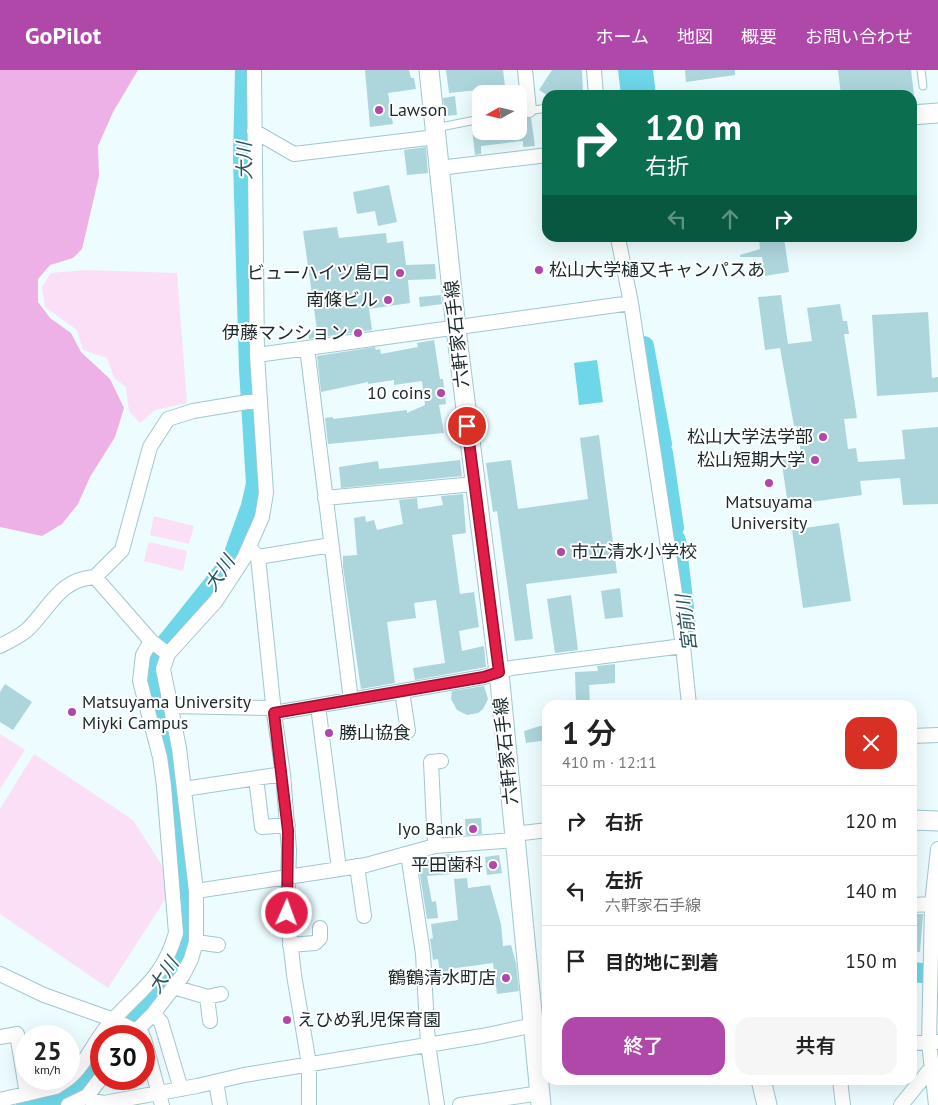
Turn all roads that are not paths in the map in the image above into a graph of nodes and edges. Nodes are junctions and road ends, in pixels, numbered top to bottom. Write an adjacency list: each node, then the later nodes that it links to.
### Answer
1 (254, 70): 14 (street)
2 (429, 70): 15 (main road, 六軒家石手線)
3 (525, 70): 6 (street)
4 (594, 70): 8 (street)
5 (921, 70): 7 (lane)
6 (525, 85)
7 (923, 86)
8 (596, 90)
9 (542, 109): 10 (lane)
10 (528, 110)
11 (938, 112): 12 (main road)
12 (917, 114)
13 (472, 122): 15 (lane)
14 (254, 131): 15 (street); 22 (street)
15 (436, 132): 17 (main road, 六軒家石手線)
16 (542, 156): 17 (street)
17 (439, 168): 20 (main road, 六軒家石手線)
18 (619, 242): 19 (street)
19 (631, 303): 20 (street); 30 (street)
20 (456, 329): 21 (street); 24 (main road, 六軒家石手線)
21 (307, 348): 22 (street); 25 (street)
22 (256, 355): 23 (street)
23 (254, 400): 27 (street); 28 (street)
24 (474, 484): 25 (street); 32 (main road, 六軒家石手線)
25 (325, 498): 26 (street)
26 (331, 545): 27 (street); 34 (street)
27 (254, 552): 31 (street); 38 (street)
28 (95, 577): 29 (street); 31 (street)
29 (0, 646)
30 (683, 646): 32 (street); 35 (street)
31 (159, 647): 36 (street); 71 (street)
32 (499, 672): 33 (street); 50 (main road, 六軒家石手線)
33 (402, 691): 34 (street); 39 (street)
34 (351, 700): 37 (street)
35 (688, 700)
36 (170, 706): 38 (street); 45 (street)
37 (318, 706): 38 (street); 55 (street)
38 (273, 710): 43 (street)
39 (408, 731)
40 (938, 735): 41 (street)
41 (917, 736)
42 (441, 761): 51 (street)
43 (283, 774): 44 (street); 48 (street)
44 (256, 778): 45 (street); 48 (street)
45 (184, 789): 57 (street)
46 (917, 820): 47 (main road)
47 (938, 821)
48 (288, 825): 56 (street)
49 (542, 831): 50 (street)
50 (515, 837): 51 (street); 75 (main road, 六軒家石手線)
51 (435, 846): 53 (street)
52 (938, 848): 58 (street)
53 (408, 854): 54 (street); 79 (street)
54 (357, 866): 55 (street); 60 (street)
55 (339, 869): 56 (street)
56 (289, 876): 57 (street); 64 (street)
57 (196, 891): 62 (street)
58 (932, 904): 59 (street); 65 (street)
59 (917, 905)
60 (364, 916)
61 (320, 928): 64 (street)
62 (196, 942): 63 (street); 67 (street)
63 (218, 945)
64 (290, 945): 80 (street)
65 (935, 945): 77 (street)
66 (0, 974): 71 (street)
67 (174, 987): 69 (street); 70 (street)
68 (221, 994): 69 (street)
69 (207, 997): 72 (street)
70 (153, 1014): 74 (street); 88 (street)
71 (115, 1021): 73 (street); 81 (street)
72 (210, 1021)
73 (122, 1025)
74 (144, 1025)
75 (534, 1025): 79 (street); 92 (main road, 六軒家石手線)
76 (0, 1037): 90 (street)
77 (934, 1042): 78 (street); 82 (street)
78 (917, 1043)
79 (428, 1044): 80 (street); 97 (street)
80 (308, 1064): 83 (street); 96 (street)
81 (80, 1065)
82 (932, 1067): 101 (street); 102 (street)
83 (216, 1082): 88 (street); 95 (street)
84 (155, 1085): 91 (street)
85 (763, 1085): 99 (main road)
86 (841, 1085): 100 (street)
87 (90, 1089): 94 (street)
88 (181, 1089): 91 (street)
89 (44, 1090): 90 (street)
90 (27, 1094): 93 (street)
91 (160, 1099): 94 (street)
92 (541, 1099): 98 (street)
93 (0, 1100)
94 (77, 1102)
95 (220, 1105)
96 (309, 1105)
97 (437, 1105)
98 (460, 1105)
99 (767, 1105)
100 (844, 1105)
101 (901, 1105)
102 (936, 1105)

